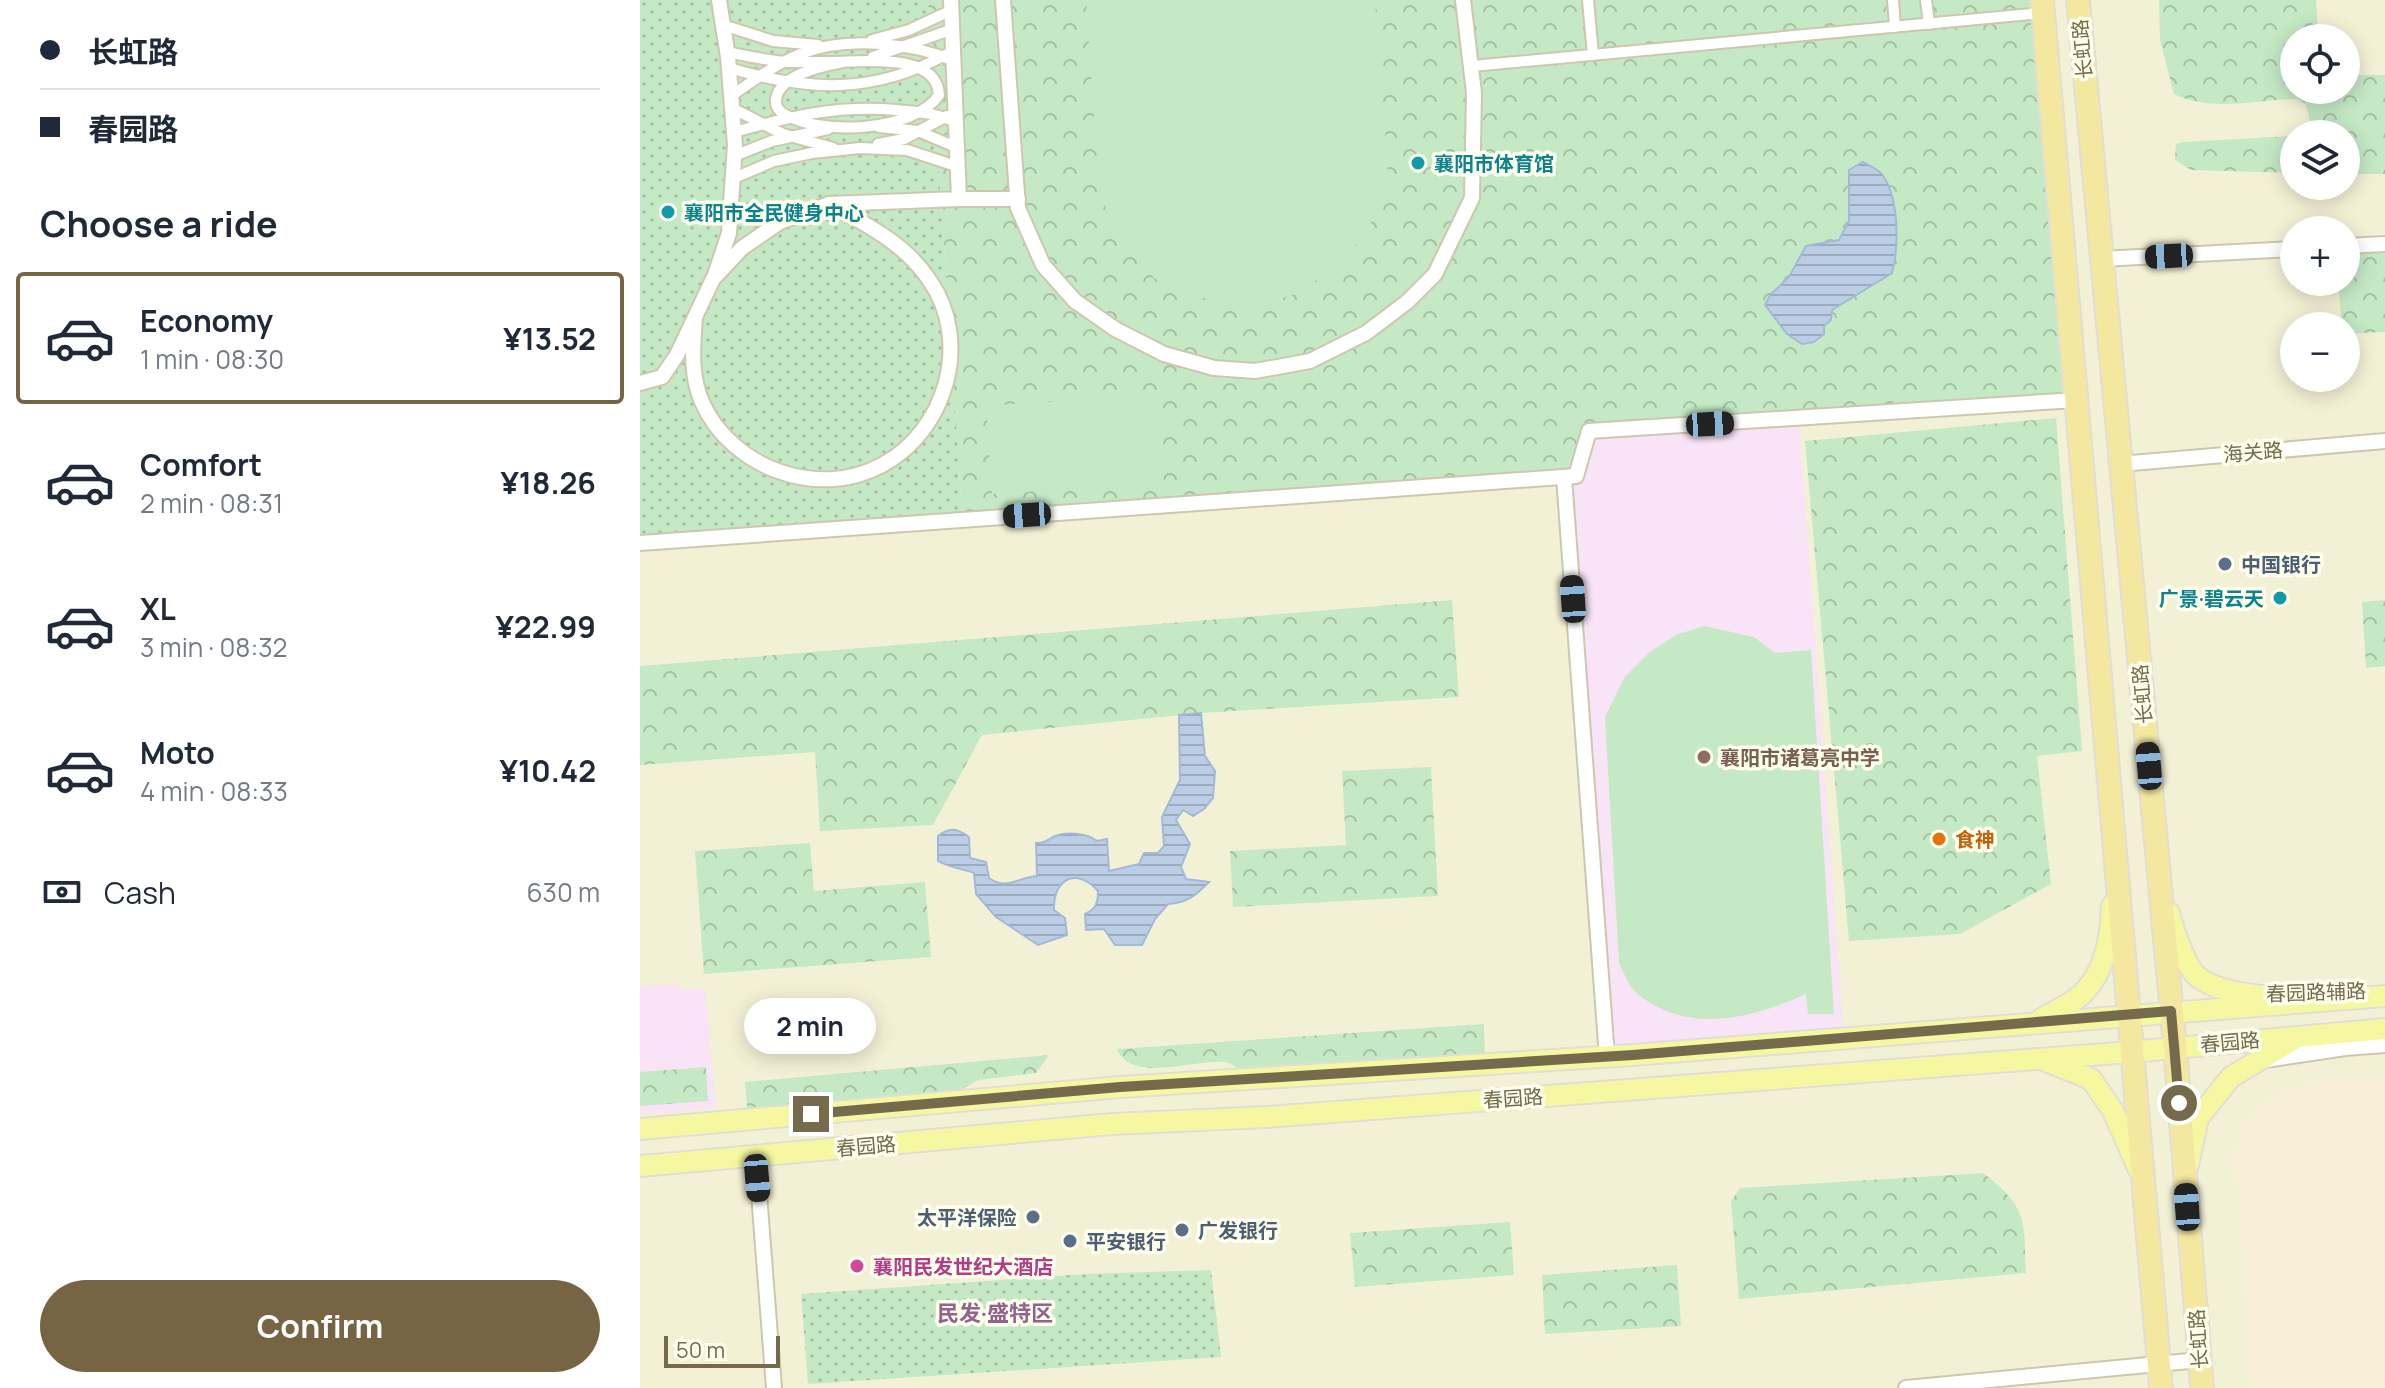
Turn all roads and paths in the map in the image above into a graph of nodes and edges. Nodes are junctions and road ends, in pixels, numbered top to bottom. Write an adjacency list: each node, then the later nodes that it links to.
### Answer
1 (719, 0): 11 (street)
2 (1003, 0): 45 (street)
3 (1463, 0): 23 (street)
4 (1588, 0): 18 (street)
5 (1893, 0): 12 (street)
6 (1926, 0): 10 (street)
7 (2078, 0): 50 (highway, 长虹路)
8 (952, 5): 13 (street); 14 (street)
9 (2042, 6): 10 (street); 54 (highway, 长虹路)
10 (1929, 24): 12 (street)
11 (723, 25): 15 (street); 17 (street)
12 (1895, 27): 18 (street)
13 (953, 29): 16 (street); 19 (street)
14 (851, 42): 15 (street); 16 (street)
15 (830, 44): 21 (street)
16 (906, 47): 19 (street); 20 (street)
17 (727, 52): 21 (street); 24 (street)
18 (1593, 55): 23 (street)
19 (950, 56): 25 (street); 31 (street)
20 (863, 60): 22 (street); 25 (street)
21 (785, 62): 22 (street); 26 (street)
22 (843, 62): 27 (street)
23 (1472, 66): 45 (street)
24 (729, 68): 26 (street); 28 (street)
25 (920, 68): 27 (street); 29 (street)
26 (758, 77): 27 (street); 28 (street)
27 (787, 83): 30 (street)
28 (731, 102): 32 (street); 36 (street)
29 (921, 112): 30 (street); 31 (street); 33 (street)
30 (791, 117): 32 (street); 34 (street)
31 (953, 117): 35 (street); 39 (street)
32 (763, 124): 36 (street); 37 (street)
33 (857, 127): 34 (street); 35 (street)
34 (835, 128): 37 (street)
35 (918, 131): 38 (street); 39 (street)
36 (734, 132): 41 (street)
37 (790, 136): 40 (street); 41 (street)
38 (860, 148): 40 (street); 42 (street)
39 (958, 148): 42 (street)
40 (840, 150): 43 (street)
41 (734, 156): 43 (street)
42 (959, 167): 44 (street)
43 (732, 179): 51 (street)
44 (959, 199): 45 (street); 46 (street)
45 (1018, 199)
46 (829, 204): 51 (street); 52 (street)
47 (2385, 244): 48 (street)
48 (2360, 245)
49 (2280, 250): 50 (street)
50 (2101, 259): 56 (highway, 长虹路)
51 (713, 279): 52 (street)
52 (695, 318): 53 (street)
53 (640, 383)
54 (2076, 400): 57 (street); 60 (highway, 长虹路)
55 (2385, 441): 56 (street, 海关路)
56 (2120, 464): 59 (highway, 长虹路)
57 (1564, 477): 58 (street); 73 (street)
58 (640, 543)
59 (2156, 847): 62 (main road); 65 (highway, 长虹路)
60 (2114, 850): 66 (highway, 长虹路); 67 (main road)
61 (2385, 988): 62 (street, 春园路辅路)
62 (2246, 994): 64 (main road)
63 (2385, 996): 64 (main road, 春园路)
64 (2303, 1001): 65 (main road, 春园路)
65 (2171, 1011): 66 (main road, 春园路); 71 (highway, 长虹路)
66 (2128, 1015): 67 (main road, 春园路); 72 (highway, 长虹路)
67 (2036, 1022): 73 (main road, 春园路)
68 (2385, 1029): 69 (main road, 春园路)
69 (2299, 1036): 71 (main road, 春园路); 75 (main road)
70 (2385, 1044): 75 (street)
71 (2175, 1047): 72 (main road, 春园路); 79 (highway, 长虹路)
72 (2131, 1052): 74 (main road, 春园路); 80 (highway, 长虹路)
73 (1607, 1057): 76 (main road, 春园路)
74 (2038, 1058): 77 (main road, 春园路); 80 (main road)
75 (2259, 1060): 79 (main road)
76 (640, 1129)
77 (756, 1155): 78 (main road, 春园路); 83 (street)
78 (640, 1166)
79 (2185, 1176): 81 (highway, 长虹路)
80 (2142, 1177): 82 (highway, 长虹路)
81 (2200, 1360): 82 (street); 85 (highway, 长虹路)
82 (2160, 1377): 84 (street)
83 (774, 1388)
84 (1906, 1388)
85 (2202, 1388)

